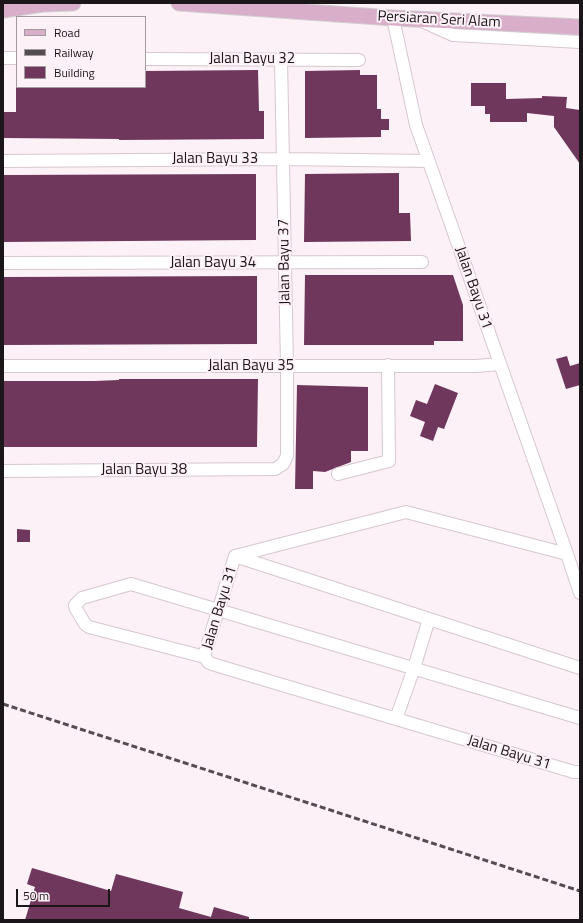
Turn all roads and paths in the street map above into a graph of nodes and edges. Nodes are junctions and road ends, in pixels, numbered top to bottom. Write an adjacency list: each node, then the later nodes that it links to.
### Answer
1 (72, 3): 3 (main road)
2 (179, 3): 4 (main road, Persiaran Seri Alam)
3 (3, 10)
4 (393, 18): 5 (main road, Persiaran Seri Alam); 15 (street, Jalan Bayu 31)
5 (417, 19): 6 (main road, Persiaran Seri Alam); 7 (street)
6 (580, 26)
7 (580, 42)
8 (3, 58): 9 (street)
9 (16, 58)
10 (146, 59): 11 (street, Jalan Bayu 32)
11 (281, 59): 12 (street, Jalan Bayu 32); 13 (street, Jalan Bayu 37)
12 (359, 60)
13 (284, 159): 14 (street, Jalan Bayu 33); 15 (street, Jalan Bayu 33); 18 (street, Jalan Bayu 37)
14 (3, 161)
15 (428, 161): 19 (street, Jalan Bayu 31)
16 (422, 262): 18 (street, Jalan Bayu 34)
17 (3, 263): 18 (street, Jalan Bayu 34)
18 (284, 263): 21 (street, Jalan Bayu 37)
19 (500, 364): 22 (street, Jalan Bayu 35); 26 (street, Jalan Bayu 31)
20 (3, 366): 21 (street, Jalan Bayu 35)
21 (287, 366): 22 (street, Jalan Bayu 35); 23 (street, Jalan Bayu 37)
22 (388, 366): 25 (street)
23 (283, 464): 24 (street, Jalan Bayu 38)
24 (3, 471)
25 (338, 474)
26 (567, 554): 27 (street, Jalan Bayu 31); 28 (street, Jalan Bayu 31)
27 (235, 556): 29 (street, Jalan Bayu 31); 30 (street)
28 (580, 593)
29 (218, 610): 31 (street, Jalan Bayu 31); 31 (street); 32 (street)
30 (429, 619): 32 (street); 33 (street)
31 (205, 658): 35 (street, Jalan Bayu 31)
32 (414, 668): 34 (street); 35 (street)
33 (580, 668)
34 (580, 718)
35 (396, 719): 36 (street, Jalan Bayu 31)
36 (580, 772)

